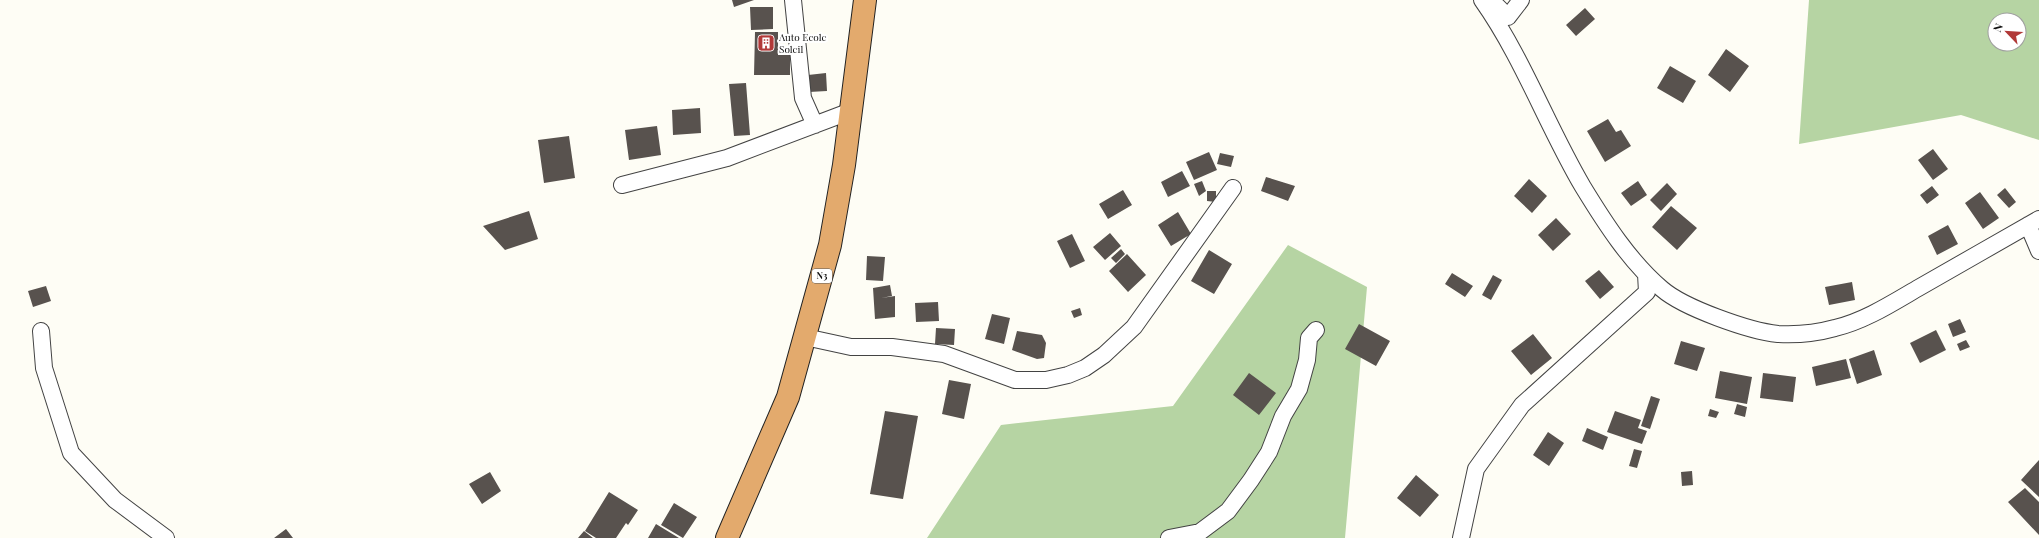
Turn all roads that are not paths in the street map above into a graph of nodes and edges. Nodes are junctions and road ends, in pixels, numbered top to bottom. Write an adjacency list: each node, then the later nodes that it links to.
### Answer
1 (793, 0): 7 (street)
2 (865, 0): 6 (highway, N3)
3 (1482, 0): 12 (street)
4 (1491, 0): 5 (street)
5 (1521, 0)
6 (851, 111): 7 (street); 15 (highway, N3)
7 (815, 125): 8 (street)
8 (622, 185)
9 (1233, 188): 15 (street)
10 (2034, 222): 11 (street); 12 (street)
11 (2039, 251)
12 (1646, 274): 19 (street)
13 (1316, 330): 18 (street)
14 (41, 331): 16 (street)
15 (805, 337): 17 (highway, N3)
16 (166, 538)
17 (727, 538)
18 (1169, 538)
19 (1461, 538)

